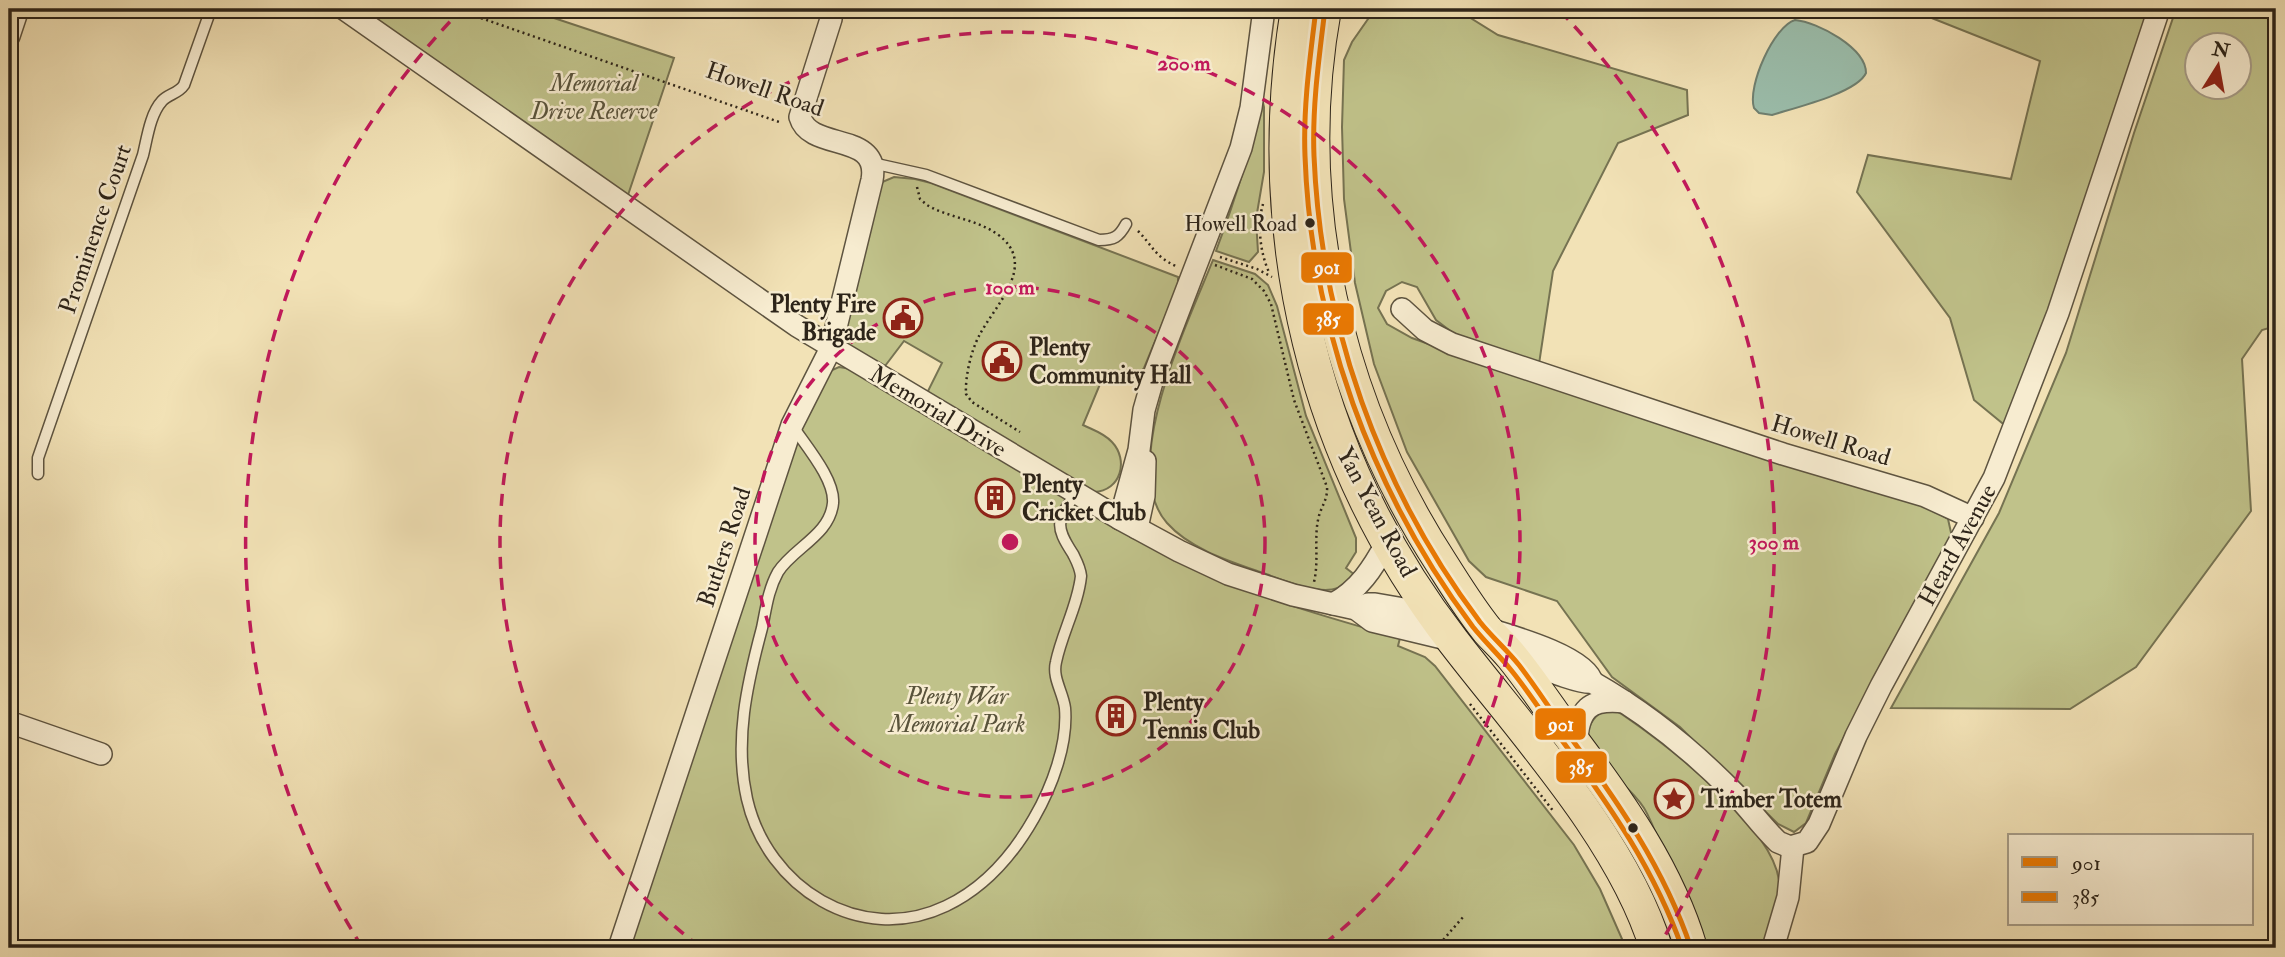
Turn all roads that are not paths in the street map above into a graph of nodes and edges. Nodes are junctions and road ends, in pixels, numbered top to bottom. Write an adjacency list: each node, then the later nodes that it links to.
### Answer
1 (18, 9): 9 (street)
2 (212, 9): 15 (lane, Prominence Court)
3 (344, 9): 13 (street, Memorial Drive)
4 (832, 9): 10 (street, Howell Road)
5 (1264, 9): 18 (street)
6 (1297, 9): 19 (main road, Yan Yean Road)
7 (1325, 9): 23 (main road, Yan Yean Road)
8 (2159, 9): 17 (street, Heard Avenue)
9 (9, 36)
10 (872, 163): 11 (lane, Howell Road); 13 (street, Butlers Road)
11 (1126, 224)
12 (1402, 309): 17 (street, Howell Road)
13 (831, 348): 14 (street, Butlers Road); 16 (street, Memorial Drive)
14 (792, 425): 16 (lane); 32 (street, Butlers Road)
15 (38, 474)
16 (1076, 493): 18 (street, Memorial Drive)
17 (1973, 519): 31 (street, Heard Avenue)
18 (1128, 524): 20 (street, Memorial Drive)
19 (1387, 542): 20 (street); 22 (main road, Yan Yean Road)
20 (1333, 604): 21 (street, Memorial Drive)
21 (1356, 610): 22 (street, Memorial Drive); 24 (street, Memorial Drive)
22 (1433, 614): 23 (main road); 24 (main road, Yan Yean Road)
23 (1486, 628): 25 (main road, Yan Yean Road); 26 (street)
24 (1451, 640): 25 (main road, Memorial Drive); 33 (main road, Yan Yean Road)
25 (1511, 656): 26 (street); 29 (main road, Yan Yean Road)
26 (1592, 682): 27 (street)
27 (1625, 702): 29 (street); 31 (street)
28 (9, 722): 30 (street)
29 (1576, 744): 34 (main road, Yan Yean Road)
30 (101, 754)
31 (1793, 847): 35 (street)
32 (619, 948)
33 (1656, 948)
34 (1691, 948)
35 (1773, 948)

